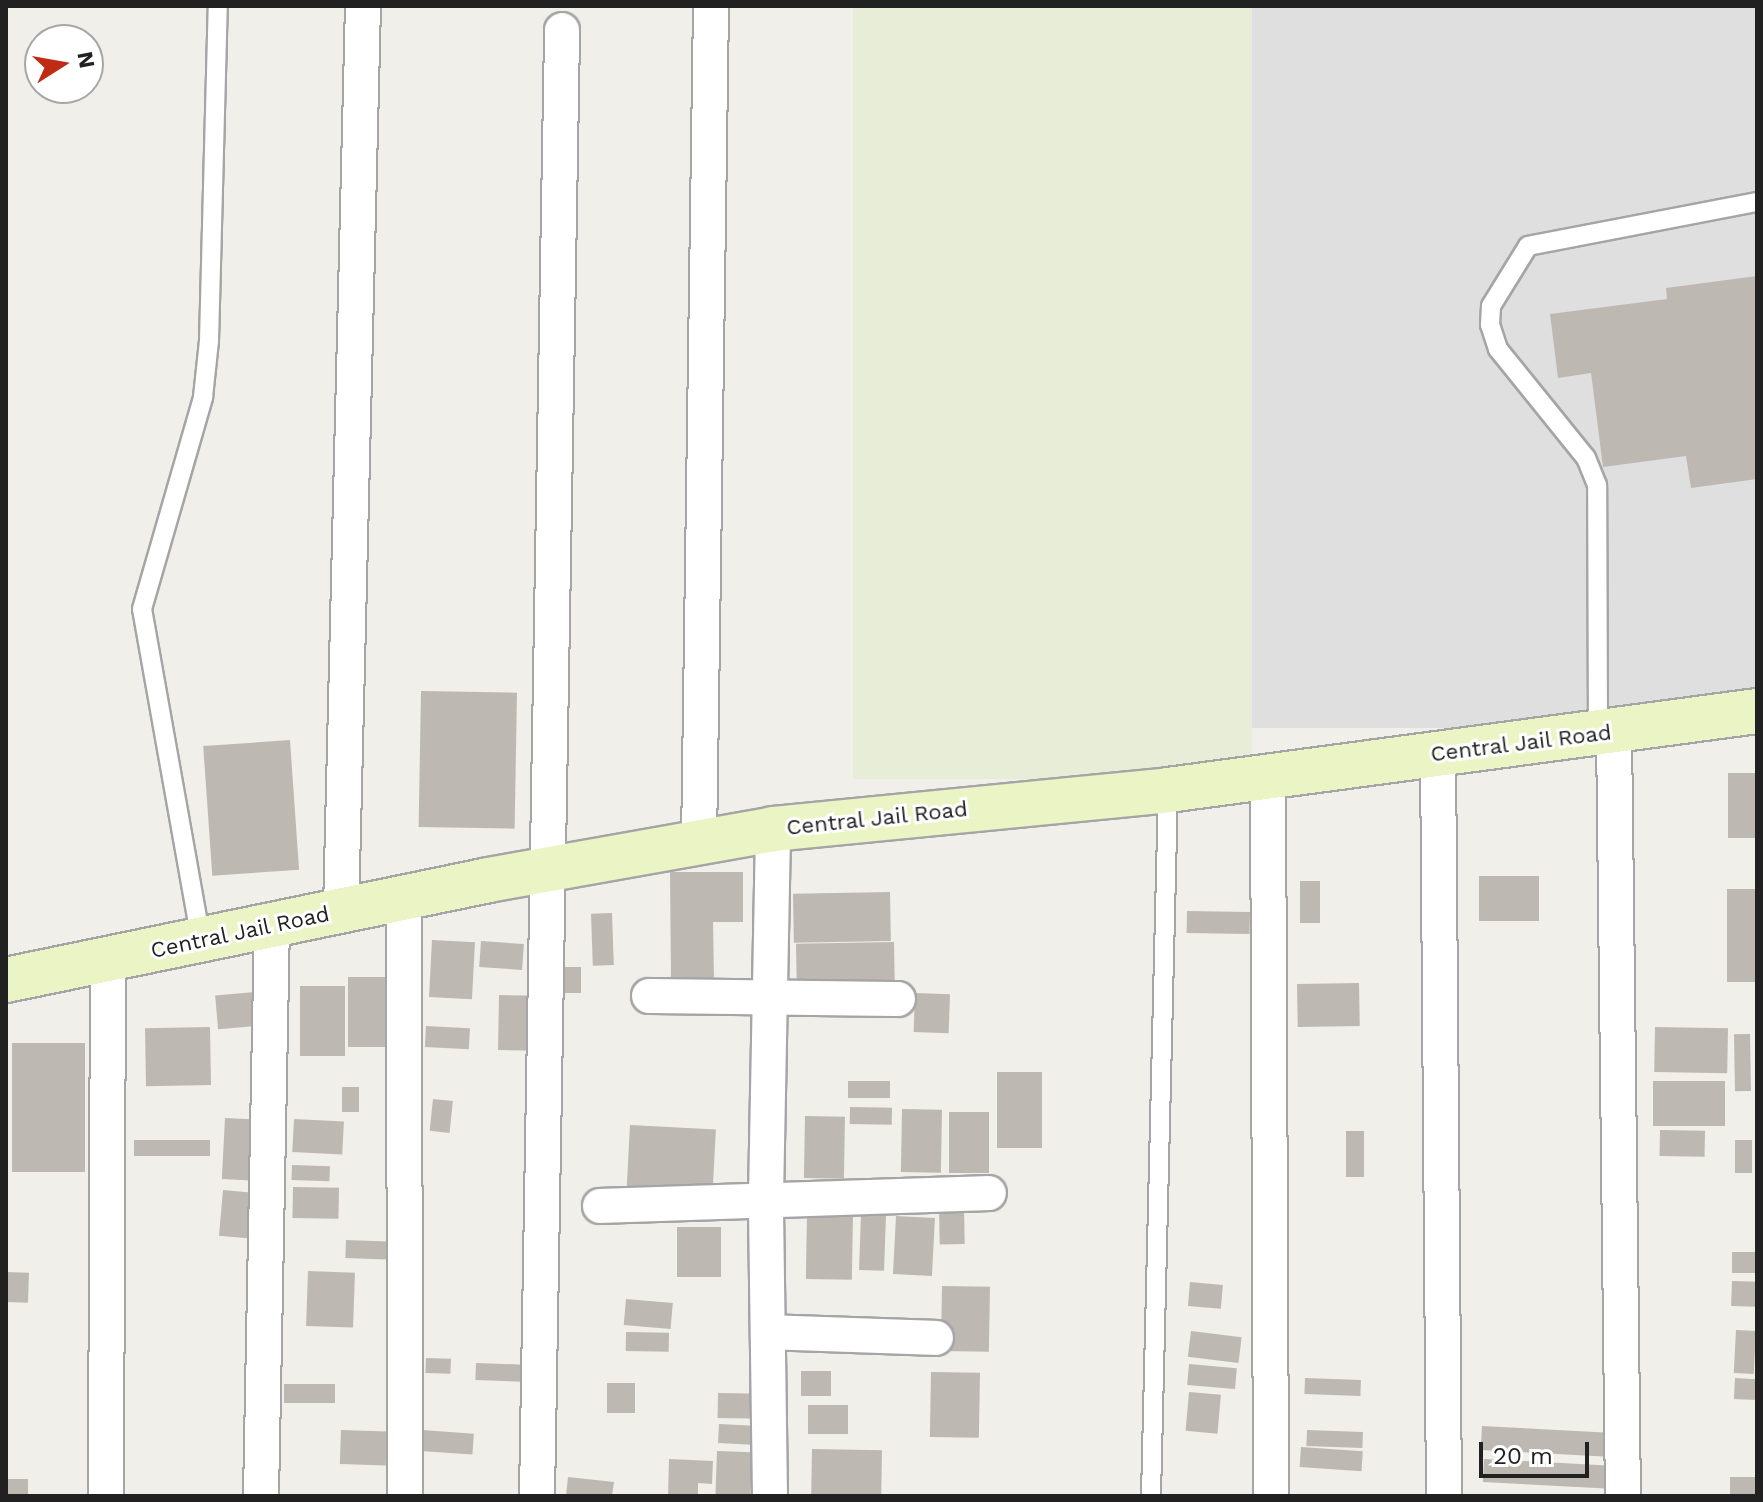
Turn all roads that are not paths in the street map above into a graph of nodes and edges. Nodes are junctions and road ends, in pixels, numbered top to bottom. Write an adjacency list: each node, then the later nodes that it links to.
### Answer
1 (218, 6): 17 (lane)
2 (363, 6): 15 (street)
3 (711, 6): 12 (street)
4 (562, 30): 13 (street)
5 (1757, 202): 7 (lane)
6 (1757, 711): 7 (main road, Central Jail Road)
7 (1606, 731): 8 (main road, Central Jail Road); 36 (street)
8 (1438, 753): 9 (main road, Central Jail Road); 35 (street)
9 (1268, 776): 10 (main road, Central Jail Road); 34 (street)
10 (1168, 790): 11 (main road, Central Jail Road); 33 (lane)
11 (773, 829): 12 (main road, Central Jail Road); 21 (street)
12 (699, 844): 13 (main road, Central Jail Road)
13 (547, 873): 14 (main road, Central Jail Road); 31 (street)
14 (404, 898): 15 (main road, Central Jail Road); 30 (street)
15 (341, 911): 16 (main road, Central Jail Road)
16 (272, 925): 17 (main road, Central Jail Road); 29 (street)
17 (201, 940): 18 (main road, Central Jail Road)
18 (108, 959): 19 (main road, Central Jail Road); 28 (street)
19 (6, 980)
20 (649, 996): 21 (street)
21 (772, 998): 22 (street); 24 (street)
22 (898, 999)
23 (989, 1193): 24 (street)
24 (766, 1197): 25 (street); 26 (street)
25 (600, 1206)
26 (768, 1332): 27 (street); 32 (street)
27 (936, 1338)
28 (106, 1496)
29 (261, 1496)
30 (405, 1496)
31 (537, 1496)
32 (770, 1496)
33 (1151, 1496)
34 (1271, 1496)
35 (1444, 1496)
36 (1623, 1496)

